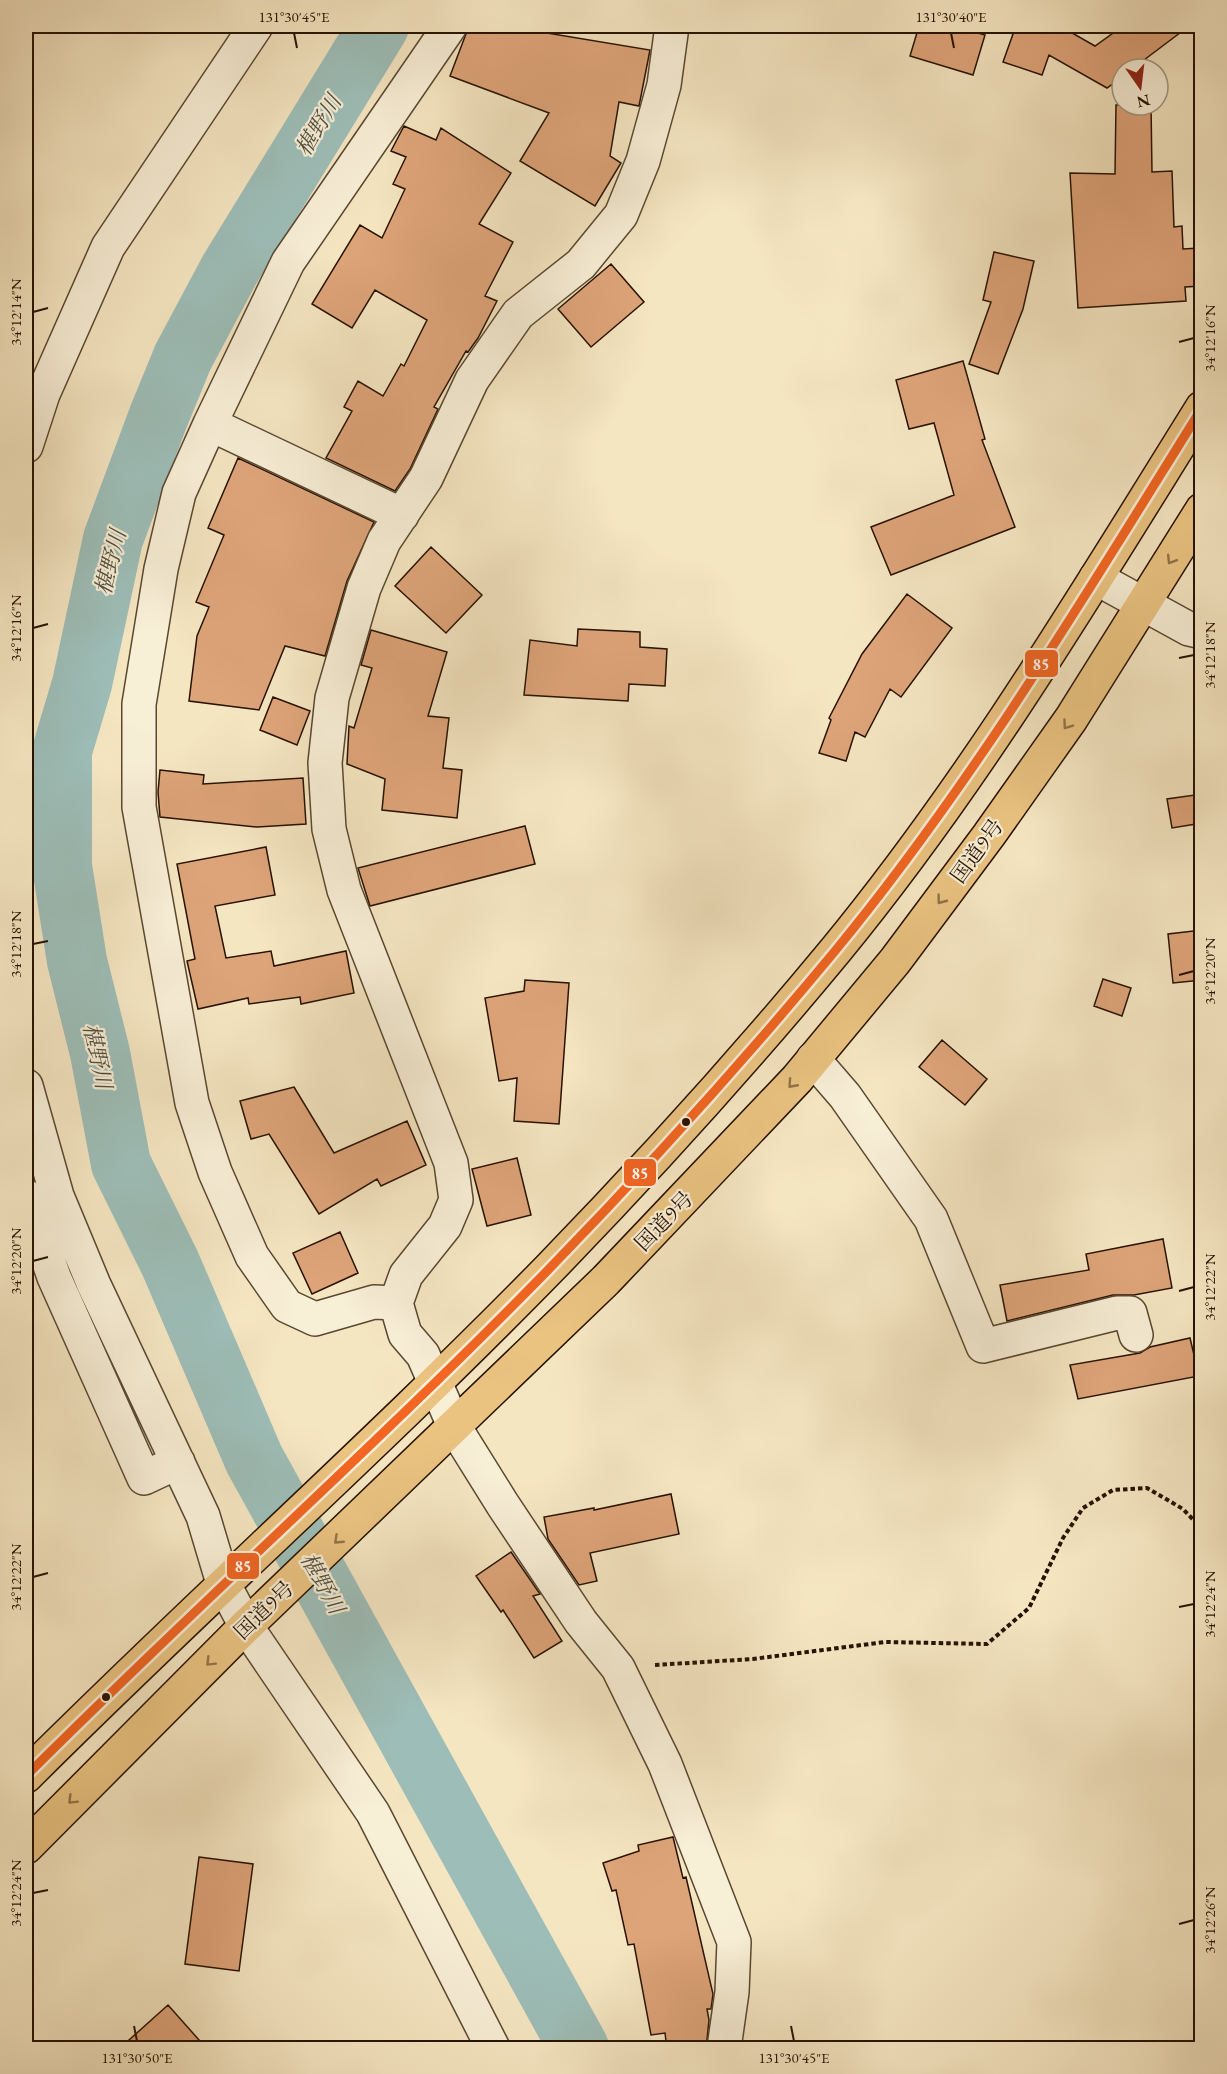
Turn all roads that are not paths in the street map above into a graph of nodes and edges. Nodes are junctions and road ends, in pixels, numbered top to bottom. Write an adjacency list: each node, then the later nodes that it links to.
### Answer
1 (256, 26): 6 (street)
2 (450, 26): 5 (street)
3 (672, 26): 8 (street)
4 (1202, 408): 9 (highway)
5 (210, 424): 8 (street); 15 (street)
6 (26, 446)
7 (1202, 510): 10 (highway, 国道9号, one-way to 10)
8 (402, 515): 15 (street)
9 (1096, 578): 10 (street); 17 (highway)
10 (1144, 602): 11 (street); 12 (highway, 国道9号, one-way to 12)
11 (1202, 632)
12 (813, 1059): 16 (street); 18 (highway, 国道9号, one-way to 18)
13 (26, 1086): 19 (street)
14 (26, 1196): 19 (street)
15 (396, 1303): 17 (street)
16 (1136, 1335)
17 (436, 1381): 18 (street); 20 (highway)
18 (455, 1428): 21 (highway, 国道9号, one-way to 21); 25 (street)
19 (178, 1462): 20 (street)
20 (233, 1575): 21 (street); 22 (highway)
21 (257, 1616): 23 (highway, 国道9号, one-way to 23); 24 (street)
22 (26, 1776)
23 (26, 1847)
24 (493, 2049)
25 (724, 2049)

